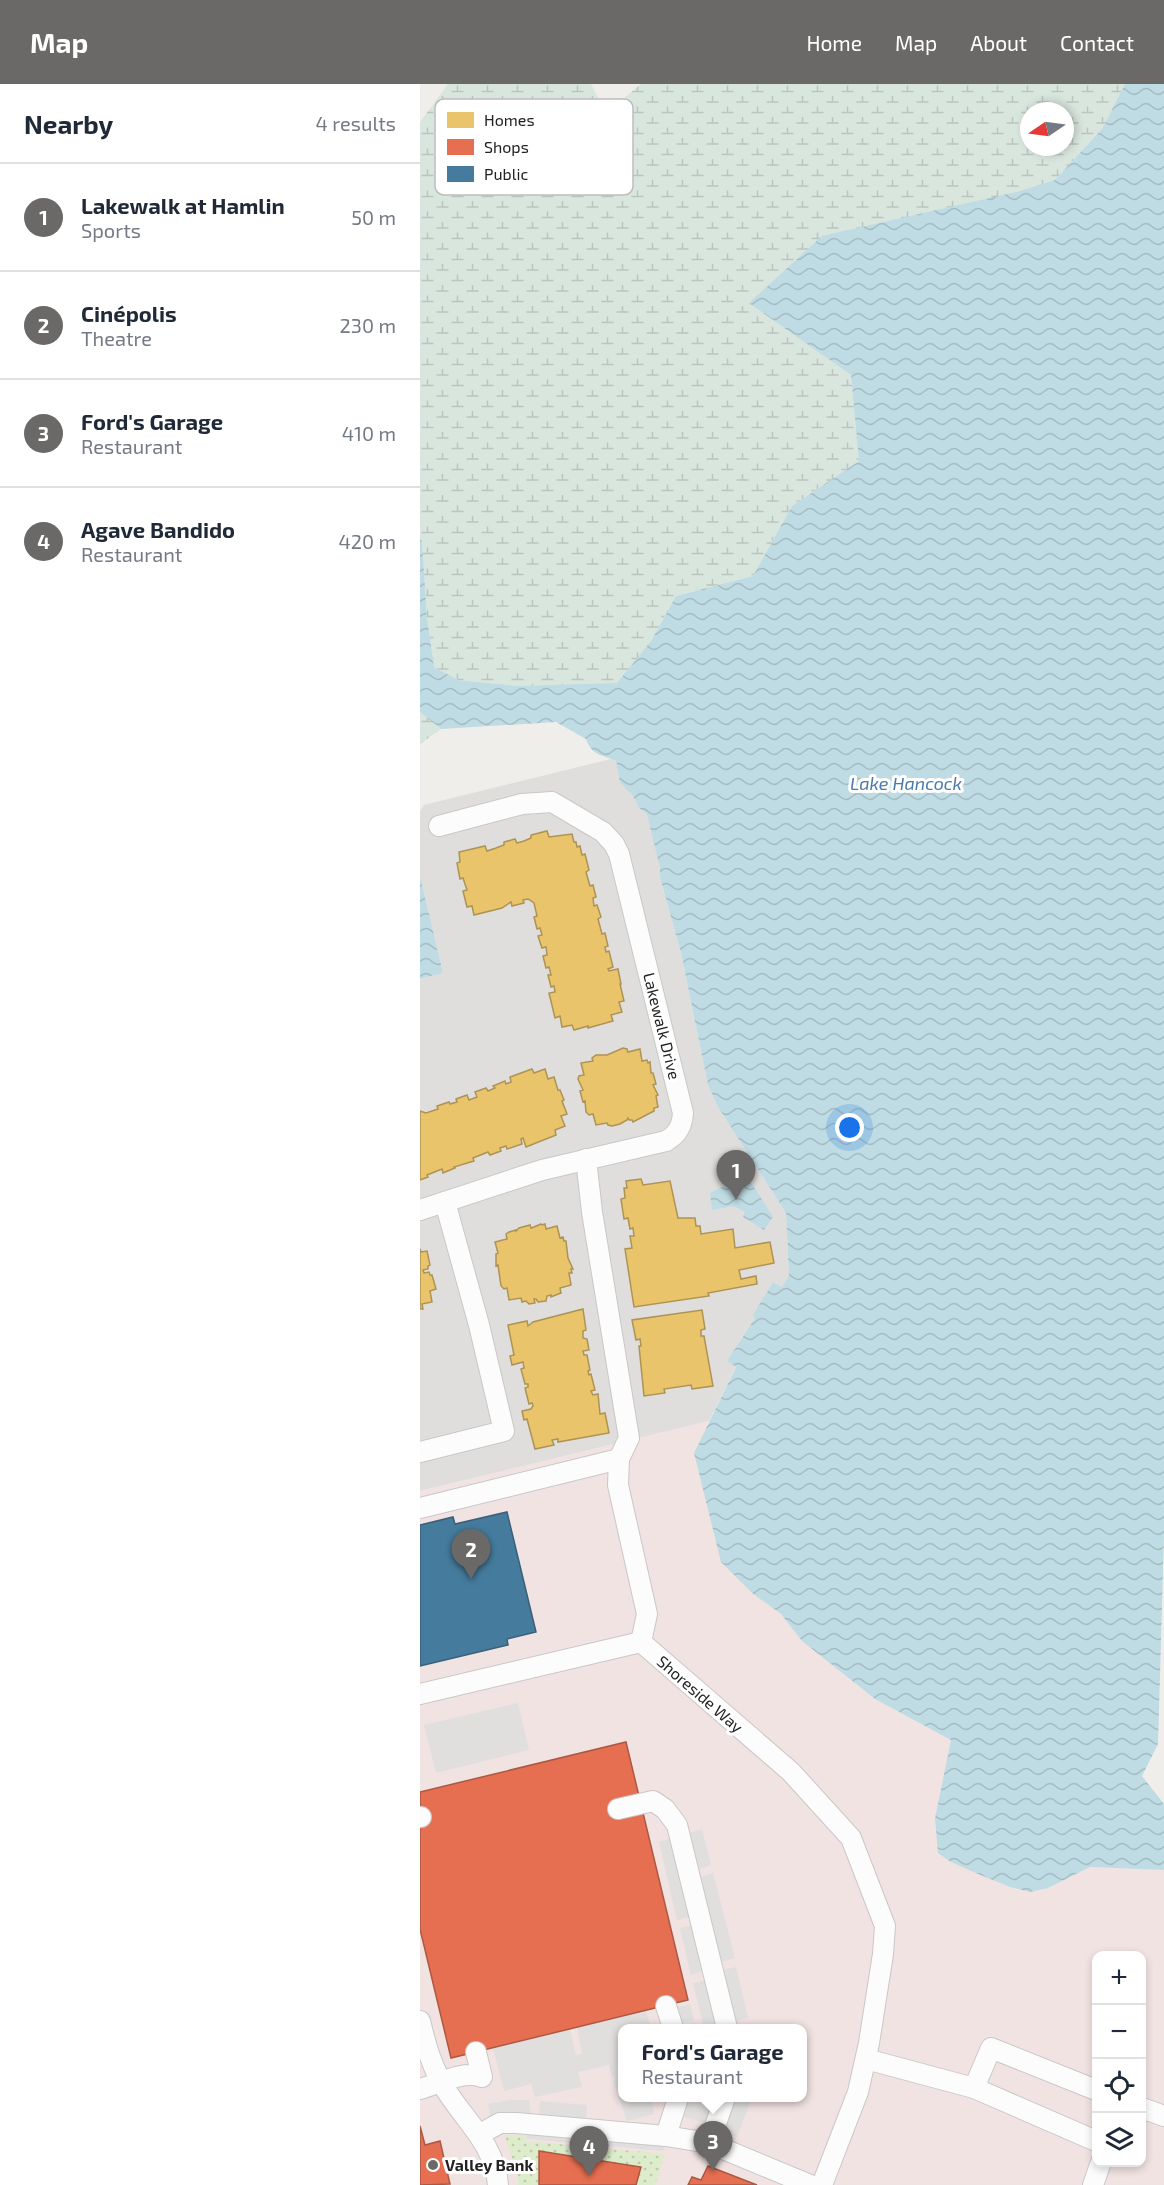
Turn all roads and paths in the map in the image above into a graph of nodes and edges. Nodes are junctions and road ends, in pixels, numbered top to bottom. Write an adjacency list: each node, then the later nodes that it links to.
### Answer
1 (439, 826): 2 (street, Lakewalk Drive)
2 (586, 1159): 3 (street, Lakewalk Drive); 6 (street)
3 (445, 1202): 4 (street, Lakewalk Drive); 5 (street)
4 (420, 1210)
5 (420, 1452)
6 (619, 1459): 7 (street); 8 (street)
7 (420, 1508)
8 (641, 1642): 9 (street); 16 (street, Shoreside Way)
9 (420, 1694)
10 (618, 1809): 14 (street)
11 (666, 2006): 13 (street)
12 (420, 2021): 17 (street)
13 (672, 2024)
14 (727, 2024)
15 (476, 2052): 17 (street)
16 (866, 2059): 18 (street); 32 (street, Shoreside Way)
17 (441, 2081): 20 (street); 25 (street)
18 (974, 2088): 19 (street); 27 (street)
19 (1092, 2088)
20 (420, 2089)
21 (676, 2102): 26 (street)
22 (723, 2102): 28 (street)
23 (1146, 2109): 24 (street)
24 (1164, 2116)
25 (480, 2134): 26 (street); 30 (street)
26 (666, 2136): 28 (street)
27 (1092, 2139)
28 (709, 2143): 31 (street)
29 (1100, 2167): 33 (street)
30 (498, 2185)
31 (810, 2185)
32 (822, 2185)
33 (1093, 2185)

